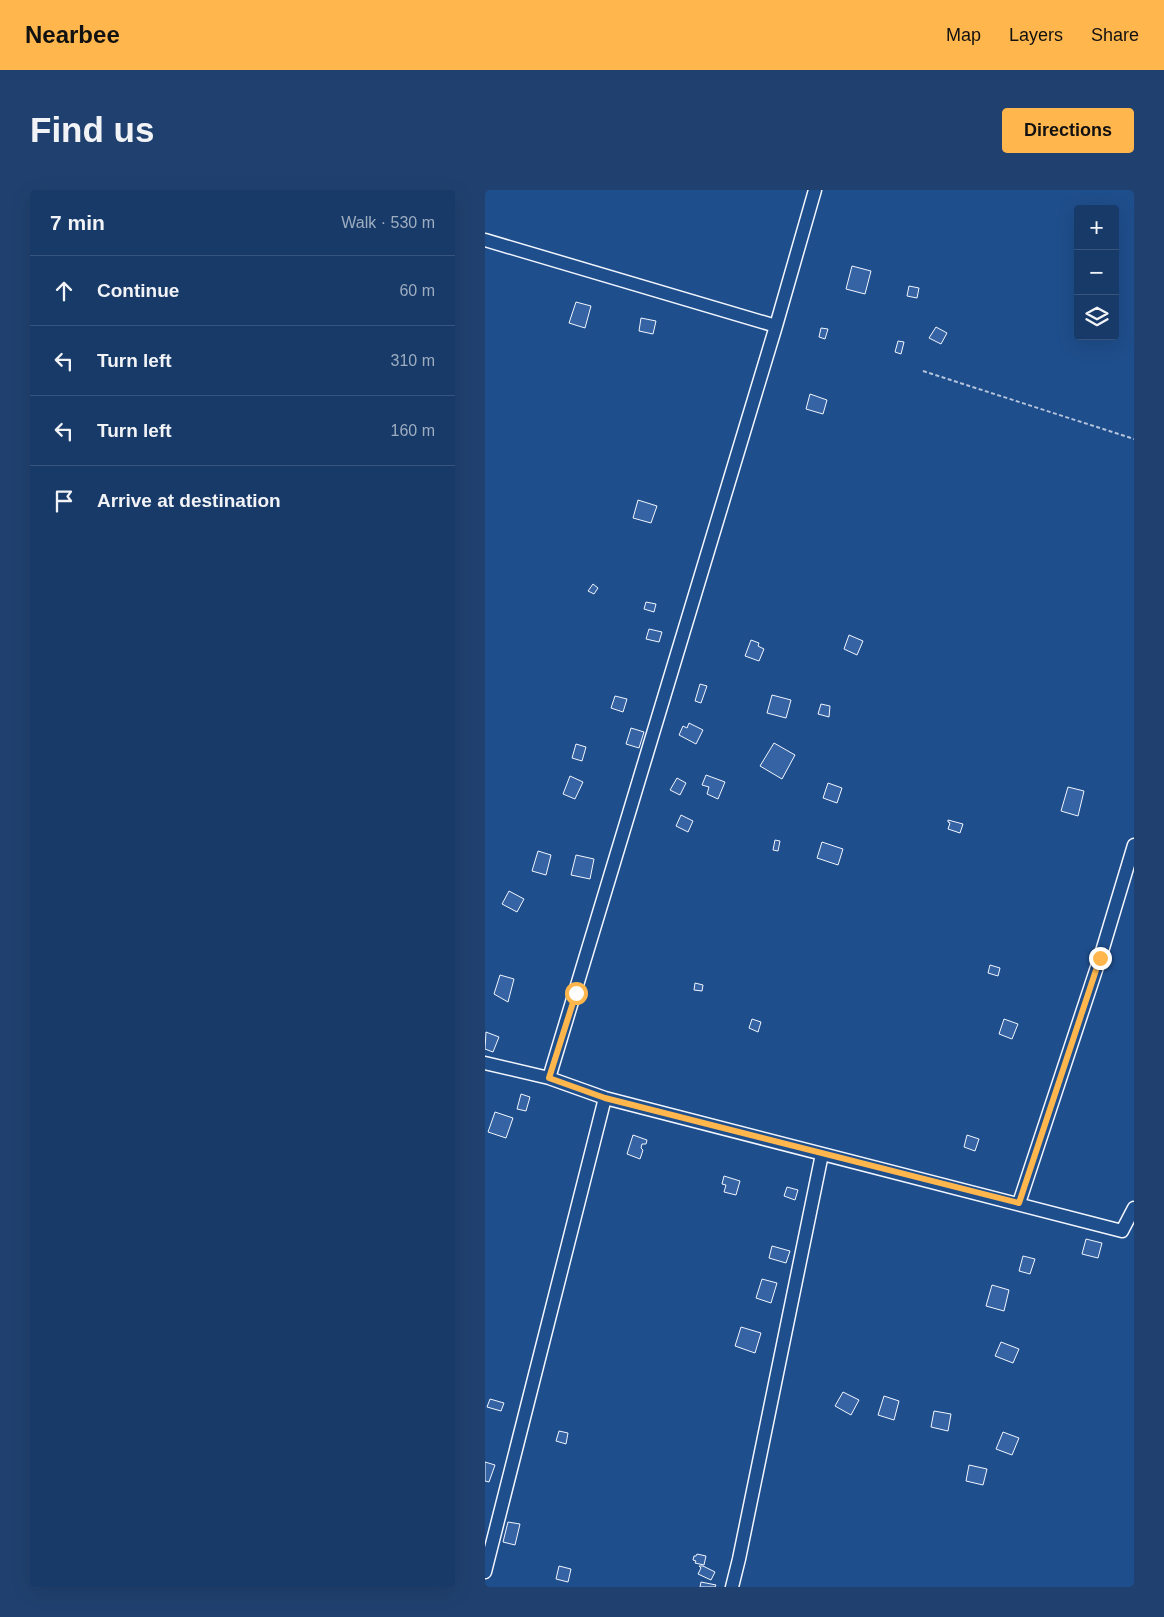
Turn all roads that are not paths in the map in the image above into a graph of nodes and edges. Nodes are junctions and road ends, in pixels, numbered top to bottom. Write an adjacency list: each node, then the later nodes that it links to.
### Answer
1 (815, 190): 3 (street)
2 (485, 240): 3 (street)
3 (776, 326): 6 (street)
4 (1134, 845): 9 (street)
5 (485, 1063): 6 (street)
6 (549, 1078): 7 (street)
7 (605, 1098): 8 (street); 11 (street)
8 (822, 1154): 9 (street); 12 (street)
9 (1019, 1203): 10 (street)
10 (1134, 1208)
11 (485, 1572)
12 (732, 1587)

